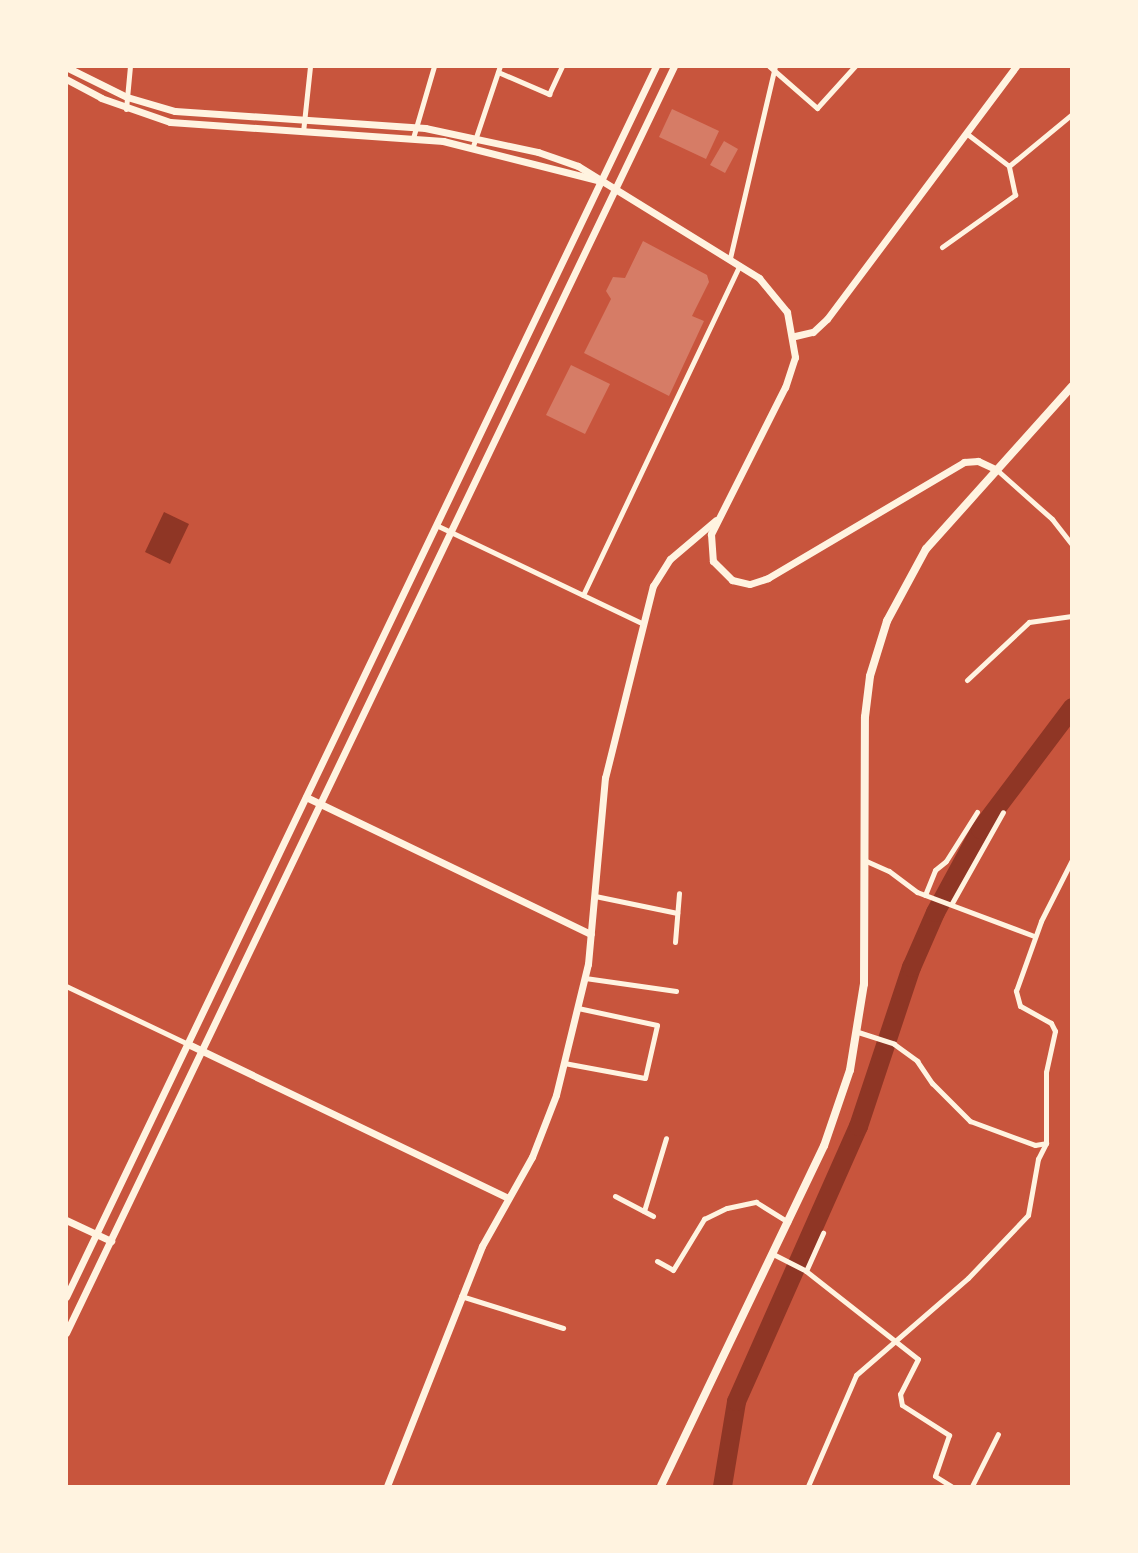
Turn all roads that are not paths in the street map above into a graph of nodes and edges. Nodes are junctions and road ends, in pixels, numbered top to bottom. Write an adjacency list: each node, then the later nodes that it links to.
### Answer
1 (130, 66): 13 (street)
2 (310, 66): 16 (street)
3 (434, 66): 17 (street)
4 (562, 66): 11 (street)
5 (656, 66): 24 (street)
6 (674, 66): 25 (street)
7 (855, 66): 10 (street)
8 (1016, 66): 19 (street)
9 (66, 67): 13 (street)
10 (773, 67): 27 (street)
11 (499, 69): 20 (street)
12 (66, 79): 14 (street)
13 (127, 97): 14 (street); 16 (street)
14 (126, 108): 18 (street)
15 (1072, 114): 23 (street)
16 (304, 122): 17 (street); 18 (street)
17 (416, 128): 20 (street); 21 (street)
18 (303, 132): 21 (street)
19 (965, 133): 23 (street); 29 (street)
20 (477, 136): 22 (street); 24 (street)
21 (413, 138): 22 (street)
22 (473, 146): 24 (street)
23 (1009, 166): 26 (street)
24 (601, 181): 25 (street); 33 (street)
25 (616, 189): 27 (street); 34 (street)
26 (942, 247)
27 (730, 258): 28 (street)
28 (740, 265): 29 (street); 36 (street)
29 (795, 336): 32 (street)
30 (1072, 386): 31 (main road)
31 (997, 470): 32 (street); 35 (street); 44 (main road)
32 (717, 519): 38 (street)
33 (436, 525): 34 (street); 40 (street)
34 (451, 532): 36 (street); 41 (street)
35 (1072, 545)
36 (583, 595): 38 (street)
37 (1072, 616): 39 (street)
38 (644, 624): 47 (street)
39 (967, 680)
40 (306, 797): 41 (street); 59 (street)
41 (320, 804): 51 (street); 60 (street)
42 (977, 812): 48 (street)
43 (1003, 812): 49 (street)
44 (864, 860): 48 (street); 58 (main road)
45 (1072, 860): 52 (street)
46 (679, 893): 50 (street)
47 (595, 896): 50 (street); 51 (street)
48 (928, 896): 49 (street)
49 (951, 903): 52 (street)
50 (677, 913): 53 (street)
51 (592, 934): 54 (street)
52 (1034, 936): 63 (street)
53 (675, 942)
54 (585, 978): 56 (street); 57 (street)
55 (66, 986): 59 (street)
56 (676, 991)
57 (578, 1008): 61 (street); 61 (street)
58 (858, 1032): 63 (street); 69 (main road)
59 (187, 1044): 60 (street); 71 (street)
60 (201, 1052): 65 (street); 72 (street)
61 (564, 1063): 65 (street)
62 (666, 1138): 66 (street)
63 (1046, 1143): 80 (street)
64 (615, 1196): 66 (street)
65 (508, 1198): 76 (street)
66 (644, 1212): 67 (street)
67 (653, 1216)
68 (66, 1220): 71 (street)
69 (788, 1222): 73 (main road); 74 (street)
70 (823, 1233): 75 (street)
71 (97, 1234): 72 (street); 77 (street)
72 (110, 1241): 79 (street)
73 (773, 1254): 75 (street); 83 (main road)
74 (657, 1261)
75 (805, 1270): 80 (street)
76 (461, 1296): 78 (street); 82 (street)
77 (66, 1297)
78 (563, 1328)
79 (66, 1333)
80 (895, 1340): 84 (street); 85 (street)
81 (998, 1434): 86 (street)
82 (387, 1486)
83 (661, 1486)
84 (808, 1486)
85 (951, 1486)
86 (972, 1486)

